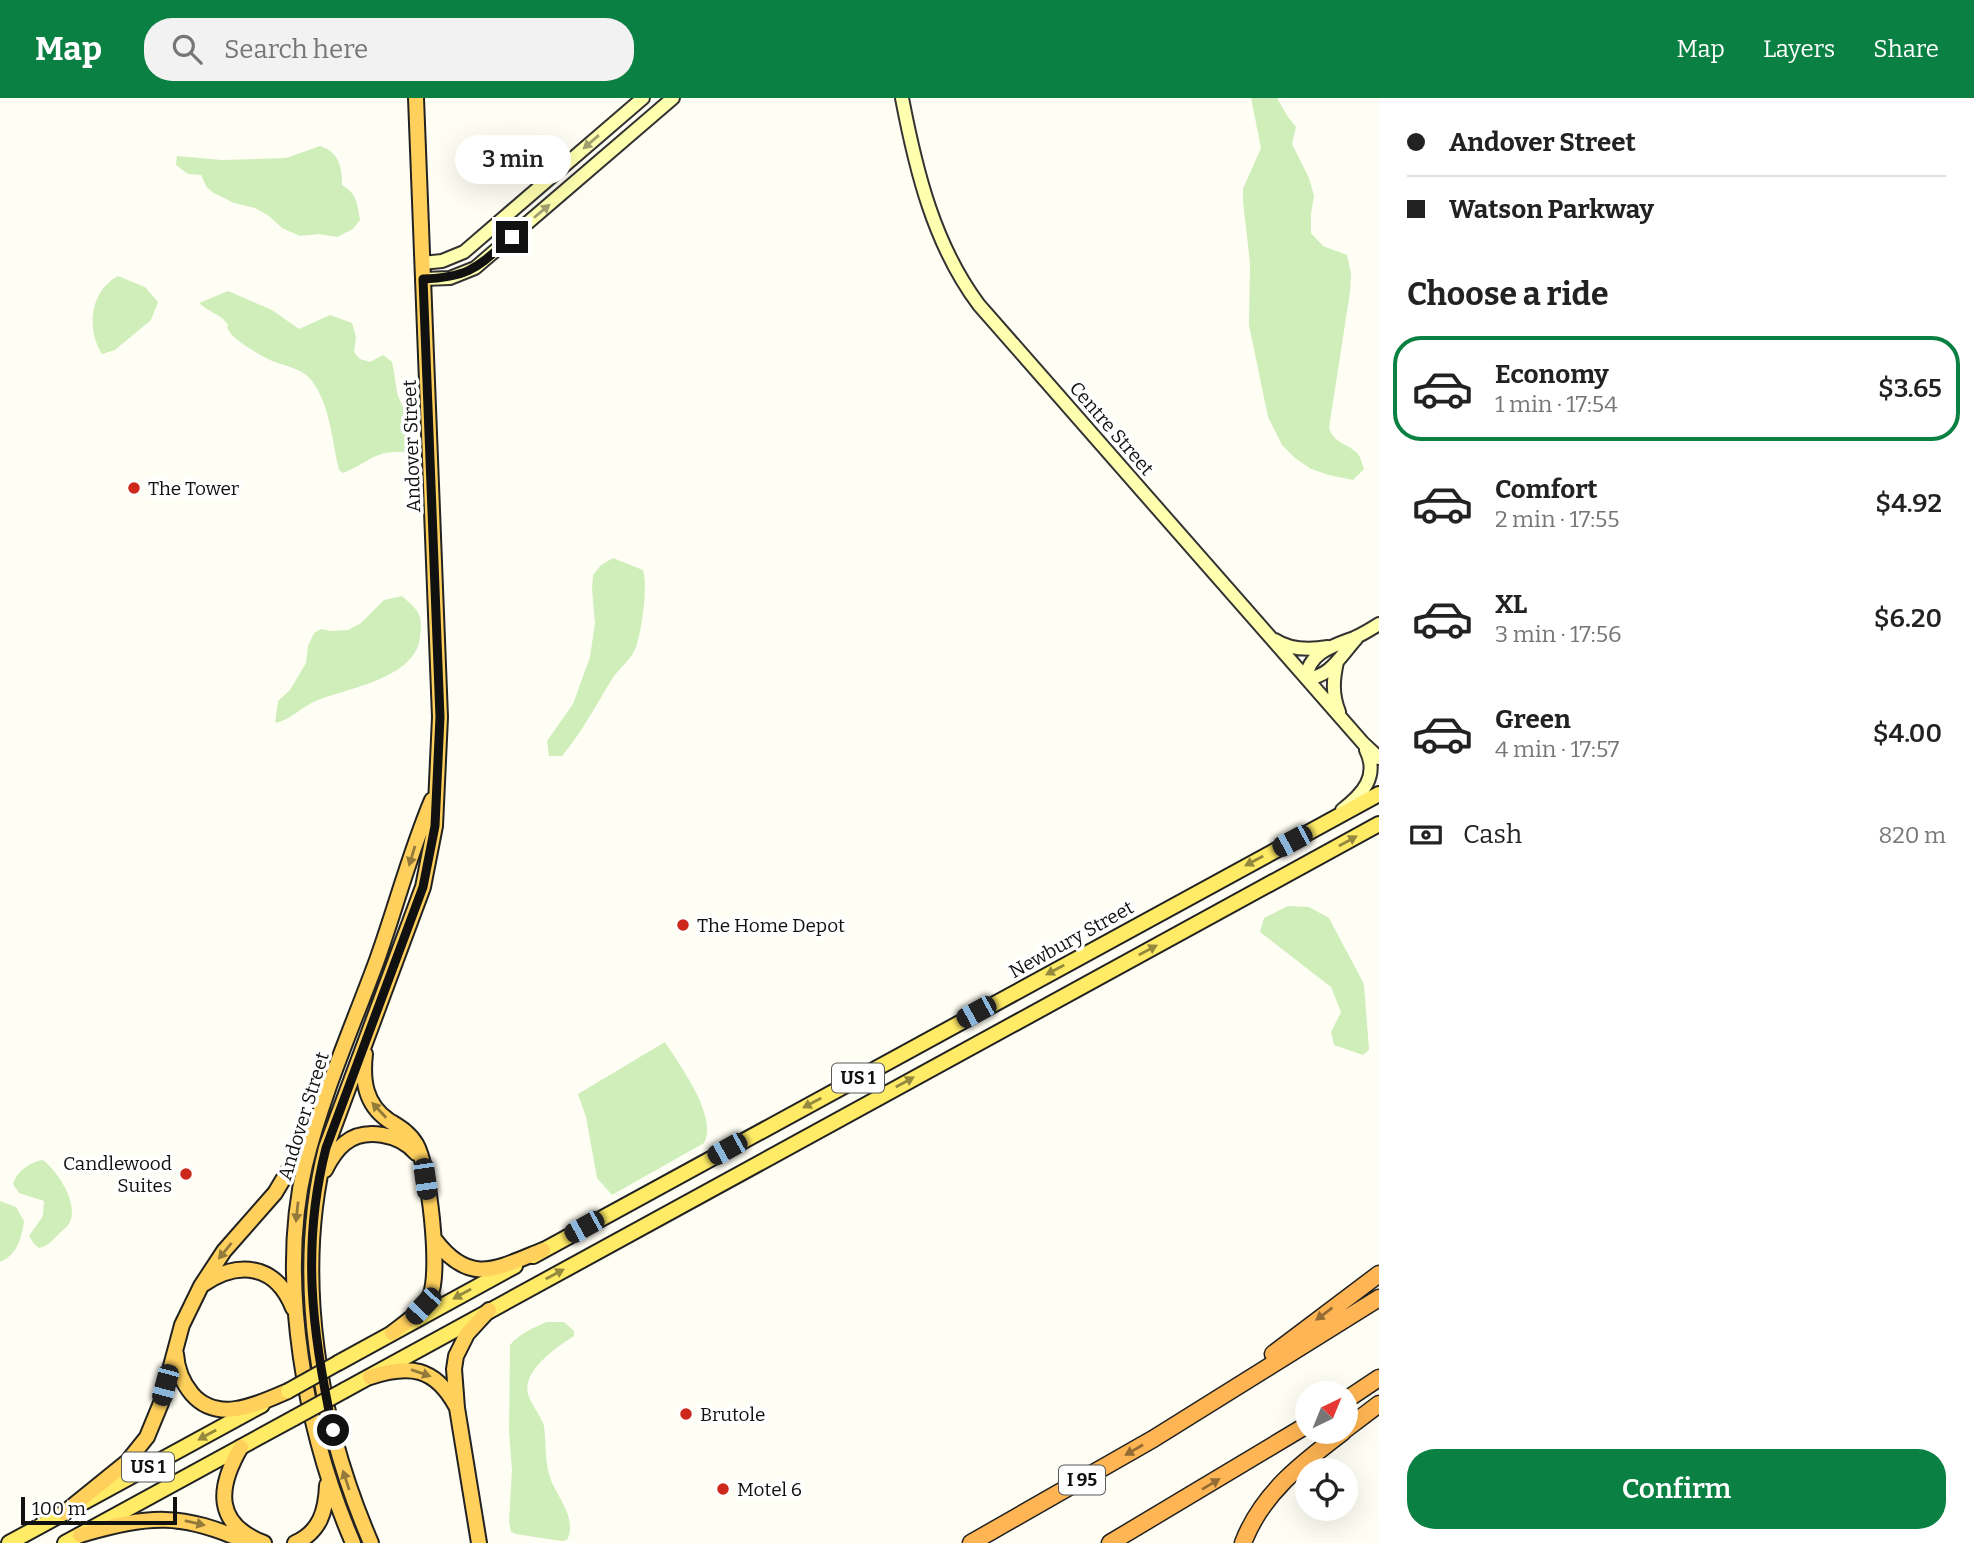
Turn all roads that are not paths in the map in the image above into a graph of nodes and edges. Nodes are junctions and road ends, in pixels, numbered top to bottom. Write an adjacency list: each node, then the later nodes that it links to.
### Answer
1 (416, 98): 5 (highway, Andover Street)
2 (643, 98): 5 (main road, one-way to 5)
3 (673, 98): 6 (main road, one-way to 3)
4 (902, 98): 8 (main road, Centre Street)
5 (422, 263): 6 (highway, Andover Street)
6 (423, 279): 16 (highway, Andover Street)
7 (1379, 624): 9 (main road)
8 (1268, 635): 10 (main road); 12 (main road, Centre Street)
9 (1358, 636): 10 (main road); 11 (main road)
10 (1328, 647): 12 (main road)
11 (1338, 661): 12 (main road); 13 (main road)
12 (1306, 678): 13 (main road, Centre Street)
13 (1346, 724): 14 (main road, Centre Street)
14 (1363, 743): 15 (main road, Centre Street); 18 (main road)
15 (1379, 758)
16 (435, 792): 20 (highway, Andover Street); 21 (highway, Andover Street, one-way to 21)
17 (1379, 793): 18 (main road, Newbury Street / US 1)
18 (1328, 821): 25 (main road, Newbury Street / US 1, one-way to 25)
19 (1379, 824): 29 (main road, US 1, one-way to 19)
20 (368, 1033): 22 (highway, one-way to 20); 23 (highway, Andover Street)
21 (320, 1115): 27 (highway, one-way to 27); 30 (highway, Andover Street, one-way to 30)
22 (422, 1159): 23 (highway); 24 (highway)
23 (317, 1191): 48 (highway, Andover Street, one-way to 23)
24 (435, 1240): 25 (highway); 31 (highway)
25 (543, 1250): 31 (main road, Newbury Street / US 1, one-way to 31)
26 (1379, 1273): 39 (highway, one-way to 39)
27 (201, 1286): 30 (highway); 32 (highway)
28 (1379, 1298): 39 (highway, I 95)
29 (489, 1310): 33 (main road, US 1); 38 (highway)
30 (296, 1320): 44 (highway, Andover Street)
31 (392, 1333): 35 (main road, Newbury Street / US 1, bridge)
32 (175, 1348): 35 (highway); 45 (highway)
33 (370, 1377): 38 (highway, one-way to 38); 43 (main road, US 1, bridge)
34 (1379, 1378): 36 (highway)
35 (288, 1391): 45 (main road, Newbury Street / US 1, one-way to 45)
36 (1358, 1392)
37 (1379, 1404): 40 (highway)
38 (457, 1408): 46 (highway)
39 (1193, 1415): 57 (highway, I 95, one-way to 57)
40 (1358, 1420)
41 (1295, 1432): 58 (highway, one-way to 41)
42 (1327, 1444): 59 (highway)
43 (241, 1447): 47 (main road, US 1); 52 (highway)
44 (323, 1460): 53 (highway); 54 (highway, Andover Street)
45 (64, 1513): 49 (main road, Newbury Street / US 1)
46 (475, 1524): 55 (highway); 56 (highway)
47 (80, 1535): 50 (main road, US 1); 51 (highway, one-way to 51)
48 (371, 1542)
49 (9, 1543)
50 (65, 1543)
51 (249, 1543)
52 (264, 1543)
53 (295, 1543)
54 (353, 1543)
55 (467, 1543)
56 (479, 1543)
57 (971, 1543)
58 (1110, 1543)
59 (1243, 1543)

